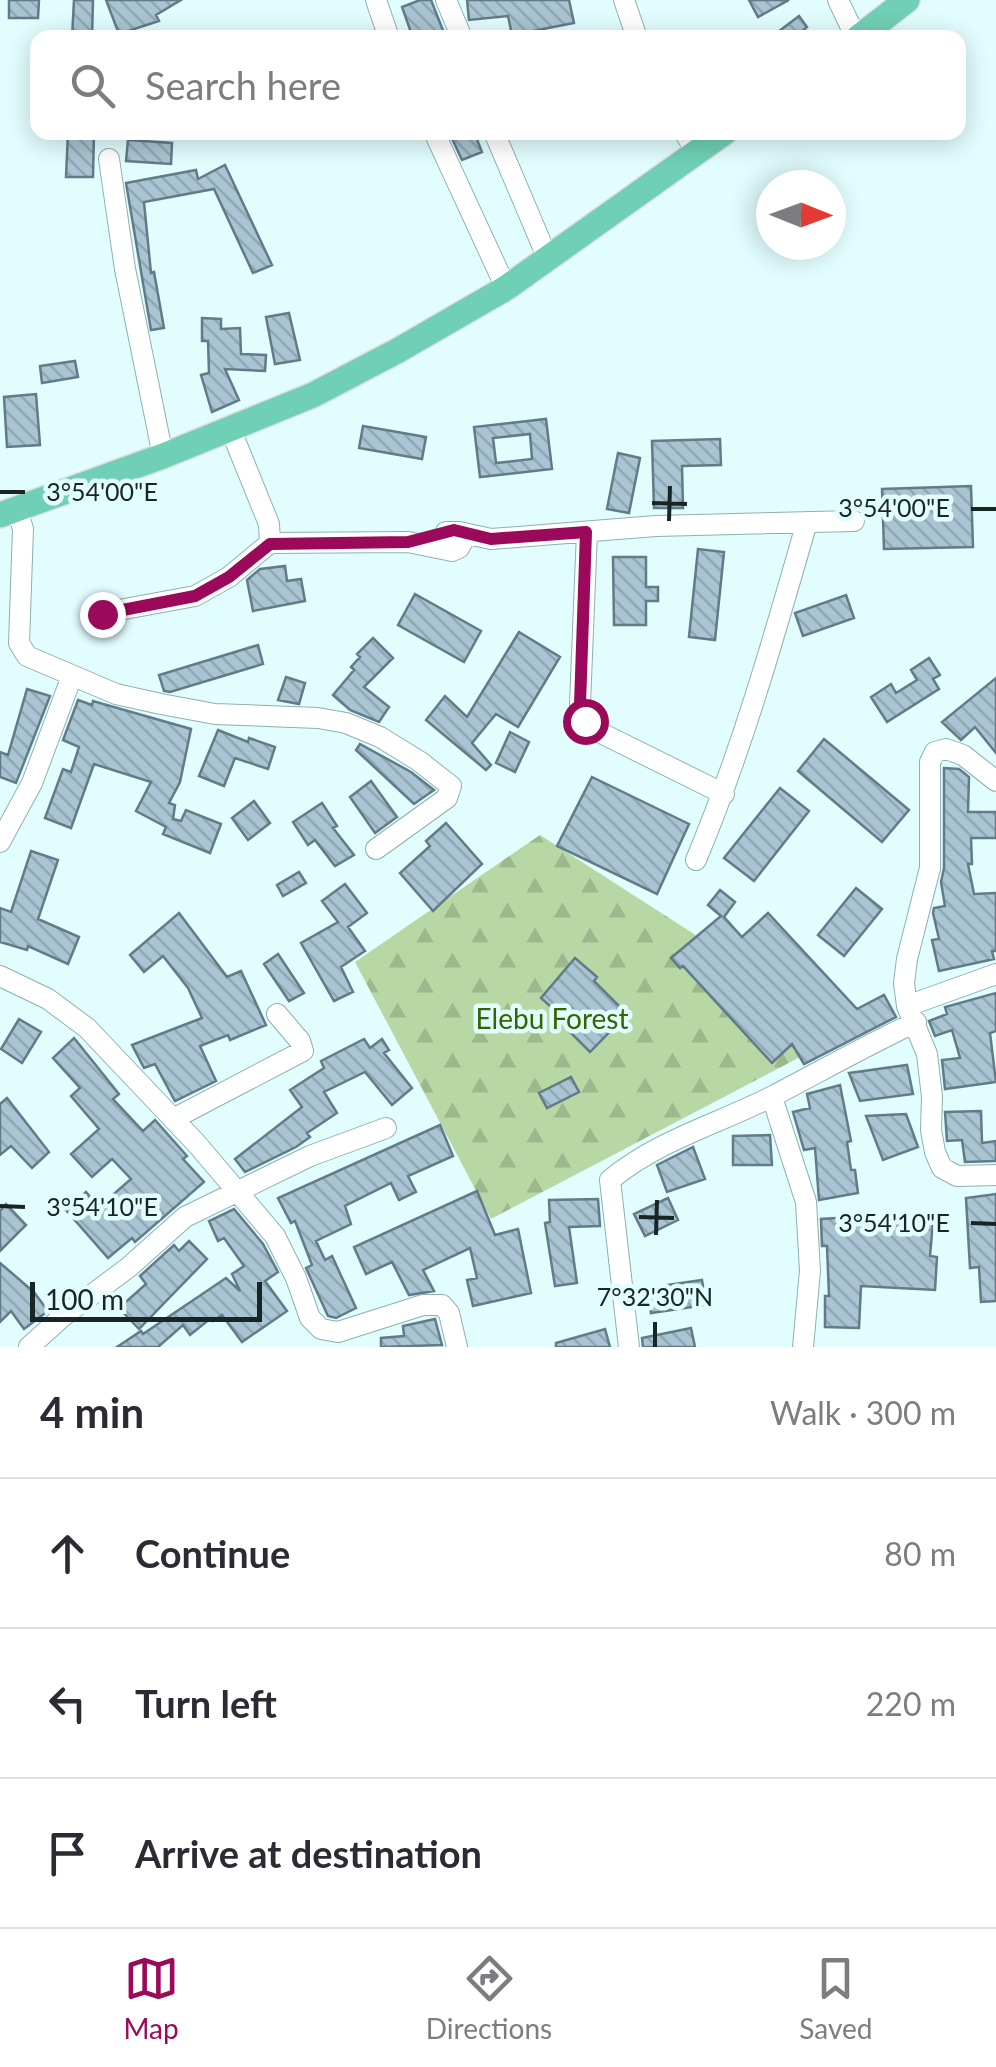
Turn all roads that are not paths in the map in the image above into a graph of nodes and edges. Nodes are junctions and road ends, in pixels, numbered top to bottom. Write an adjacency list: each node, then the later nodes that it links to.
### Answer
1 (376, 0): 6 (street)
2 (446, 0): 7 (street)
3 (624, 0): 8 (street)
4 (838, 0): 9 (street)
5 (907, 0): 10 (main road)
6 (386, 30)
7 (459, 30)
8 (634, 30)
9 (853, 30)
10 (868, 30)
11 (438, 140): 16 (street)
12 (497, 140): 15 (street)
13 (691, 142): 15 (main road)
14 (109, 159): 18 (street)
15 (548, 259): 16 (main road)
16 (506, 288): 17 (main road)
17 (230, 428): 18 (main road); 23 (street)
18 (163, 456): 19 (main road)
19 (9, 512): 25 (street)
20 (854, 521): 21 (street)
21 (808, 522): 22 (street); 27 (street)
22 (586, 532): 23 (street); 27 (street)
23 (270, 544): 24 (street)
24 (102, 614)
25 (72, 676): 28 (street); 29 (street)
26 (996, 781): 34 (street)
27 (724, 794): 30 (street)
28 (0, 842)
29 (376, 849)
30 (696, 860)
31 (996, 974): 34 (street)
32 (0, 976): 36 (street)
33 (277, 1014): 36 (street)
34 (911, 1014): 35 (street); 38 (street)
35 (772, 1097): 42 (street); 43 (street)
36 (173, 1119): 39 (street)
37 (386, 1128): 39 (street)
38 (996, 1175)
39 (238, 1190): 40 (street); 41 (street)
40 (30, 1347)
41 (457, 1347)
42 (629, 1347)
43 (803, 1347)

